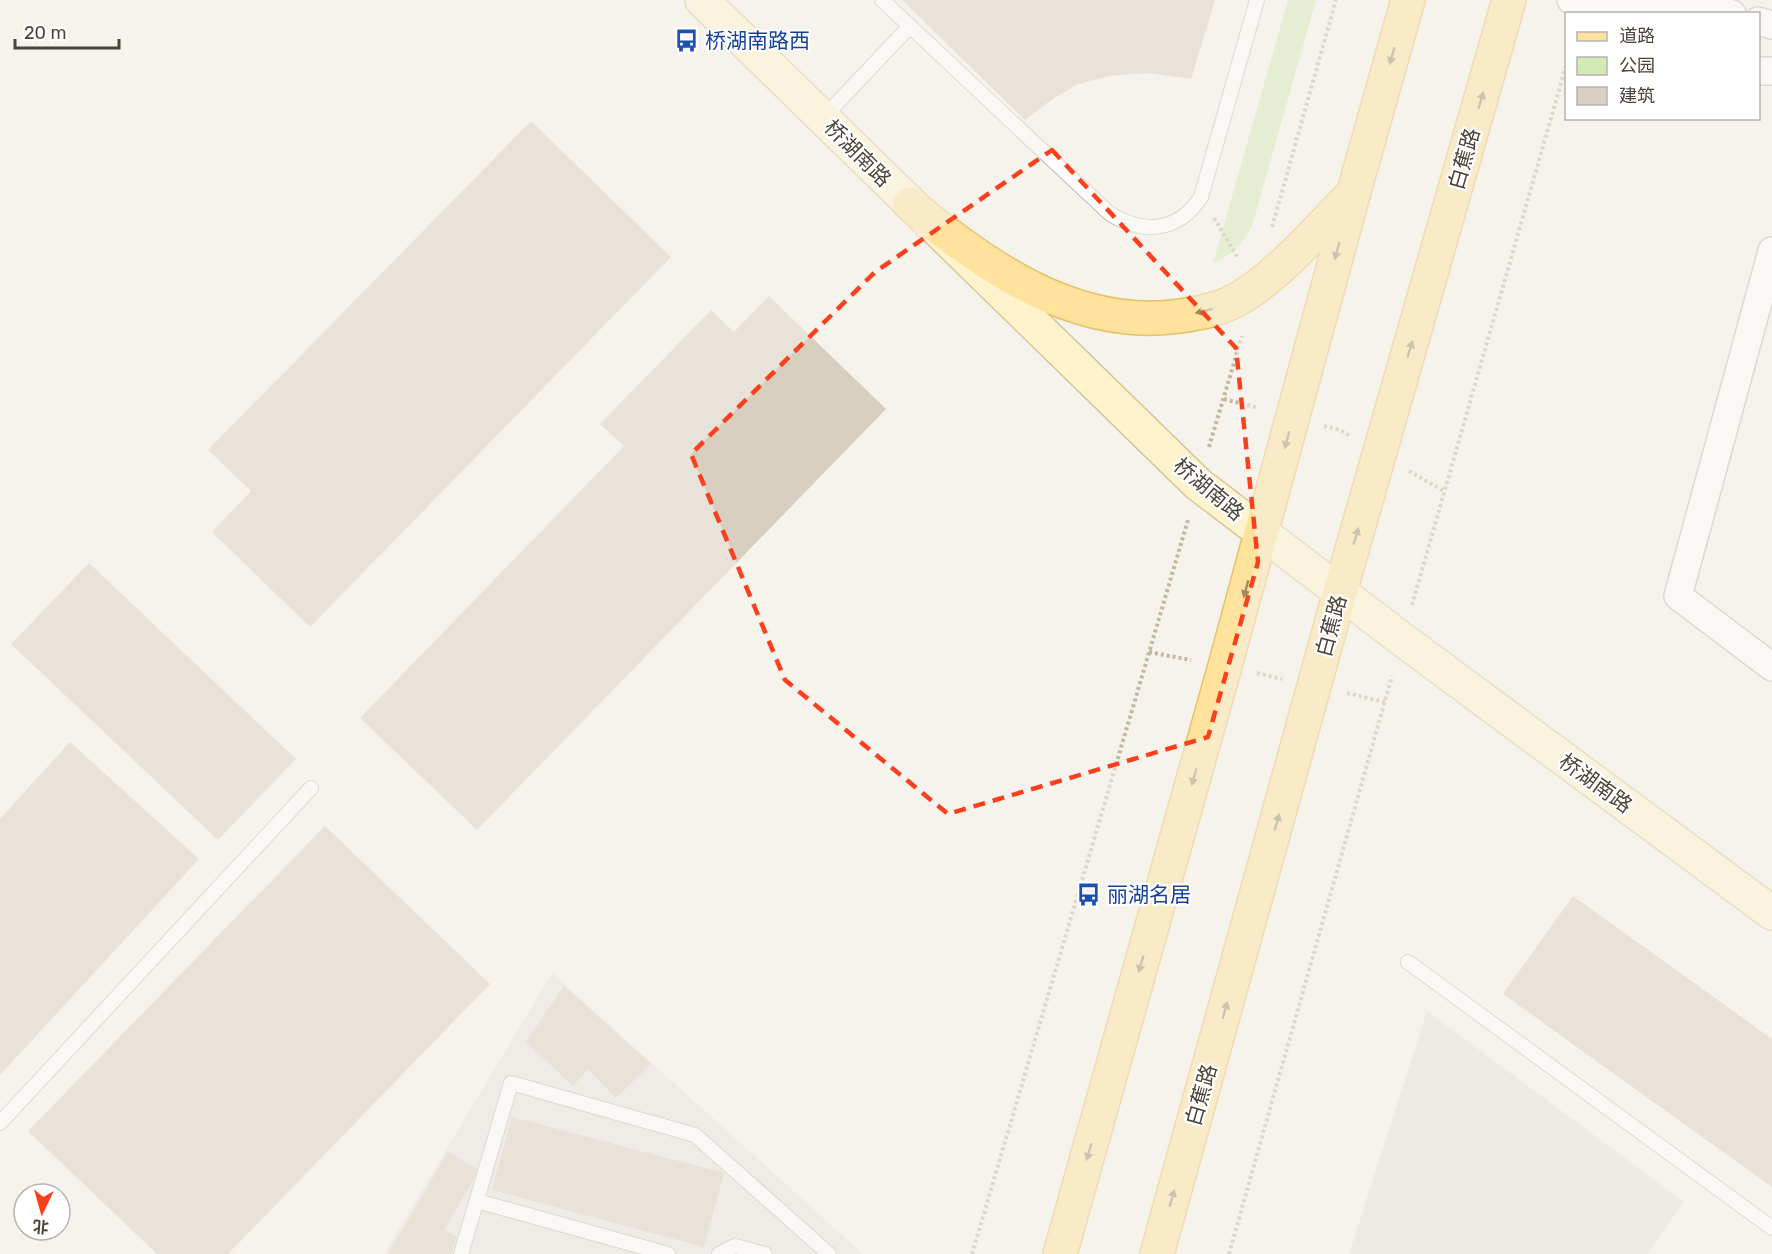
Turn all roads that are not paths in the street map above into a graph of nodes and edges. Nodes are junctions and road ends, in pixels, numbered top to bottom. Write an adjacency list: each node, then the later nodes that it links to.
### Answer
1 (702, 0): 10 (street, 桥湖南路)
2 (882, 0): 9 (lane)
3 (1257, 0): 9 (lane)
4 (1408, 0): 11 (main road, one-way to 11)
5 (1509, 0): 15 (main road, 白蕉路, one-way to 5)
6 (1571, 0): 7 (street)
7 (1613, 12): 8 (street)
8 (1727, 12)
9 (910, 26): 10 (lane)
10 (822, 118): 12 (street, 桥湖南路)
11 (1353, 195): 12 (main road, one-way to 12); 14 (main road, one-way to 14)
12 (910, 204): 14 (street, 桥湖南路)
13 (1772, 251): 16 (street)
14 (1262, 532): 15 (street, 桥湖南路); 28 (main road, one-way to 28)
15 (1340, 592): 18 (street, 桥湖南路); 29 (main road, 白蕉路, one-way to 15)
16 (1772, 667)
17 (311, 788): 20 (lane)
18 (1772, 913)
19 (1408, 962): 22 (lane)
20 (0, 1123)
21 (477, 1201): 23 (lane); 24 (lane); 27 (lane)
22 (1772, 1228)
23 (461, 1254)
24 (668, 1254)
25 (719, 1254): 26 (lane)
26 (765, 1254)
27 (829, 1254)
28 (1060, 1254)
29 (1157, 1254)

